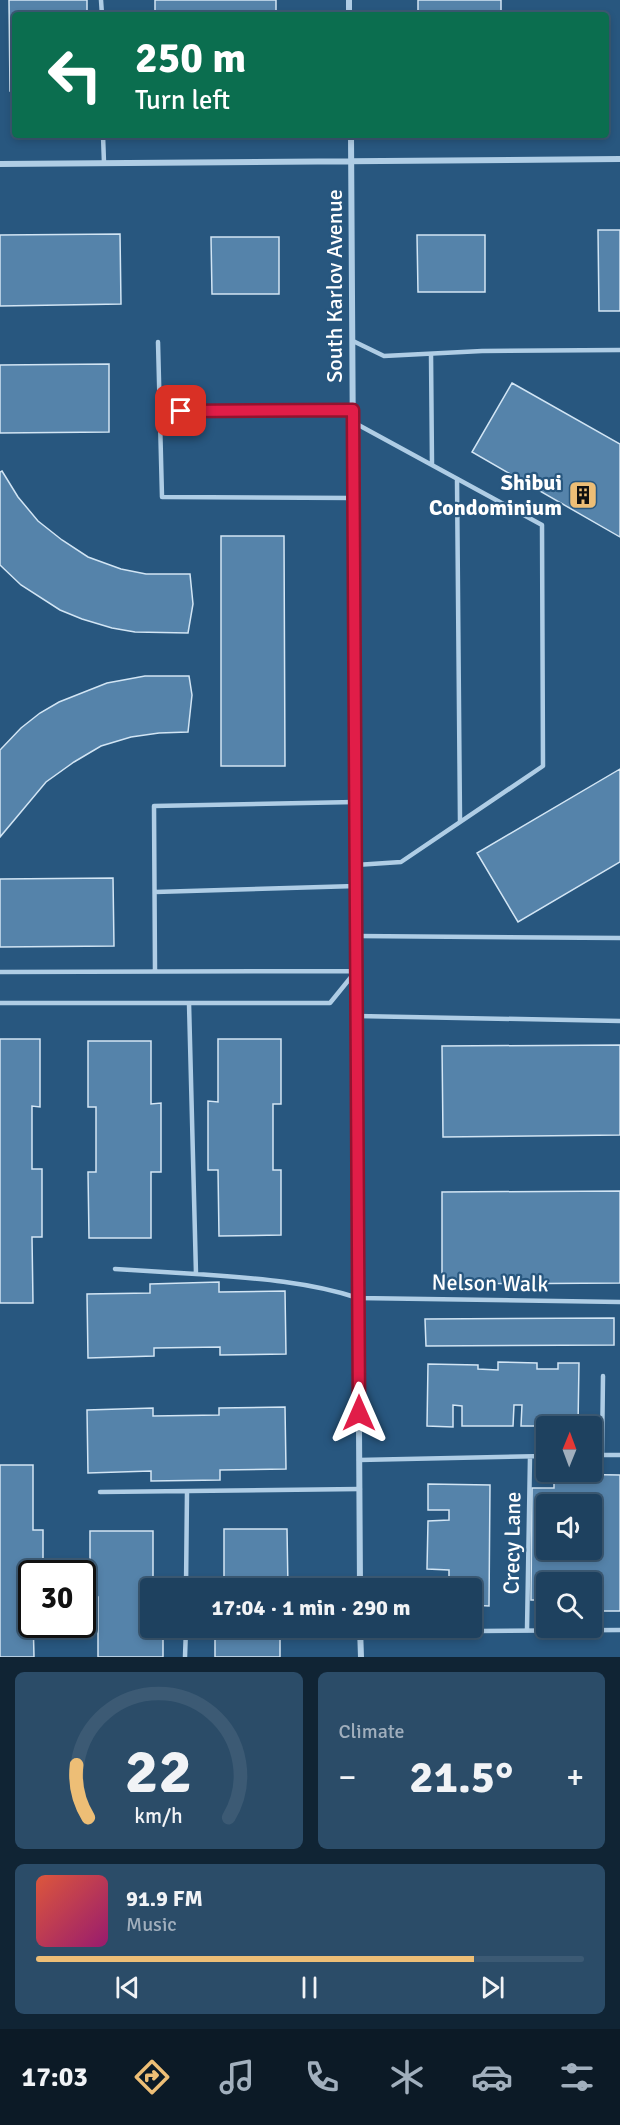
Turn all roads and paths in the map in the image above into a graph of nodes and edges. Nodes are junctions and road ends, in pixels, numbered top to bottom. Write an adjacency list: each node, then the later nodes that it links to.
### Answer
1 (103, 138): 5 (lane)
2 (351, 138): 4 (street, South Karlov Avenue)
3 (620, 159): 4 (street)
4 (351, 161): 5 (street); 7 (street, South Karlov Avenue)
5 (104, 163): 6 (street)
6 (0, 164)
7 (352, 341): 10 (lane); 11 (street, South Karlov Avenue)
8 (158, 342): 12 (lane)
9 (620, 350): 10 (lane)
10 (431, 354): 14 (lane)
11 (353, 410): 12 (lane); 13 (street, South Karlov Avenue)
12 (159, 412): 16 (lane)
13 (353, 422): 14 (lane); 16 (street, South Karlov Avenue)
14 (432, 465): 15 (lane)
15 (457, 479): 18 (lane); 18 (lane)
16 (354, 498): 17 (street, South Karlov Avenue)
17 (355, 802): 19 (street, South Karlov Avenue); 21 (lane)
18 (460, 821): 19 (lane)
19 (356, 865): 20 (street, South Karlov Avenue)
20 (356, 886): 21 (lane); 22 (street, South Karlov Avenue)
21 (155, 892): 24 (lane)
22 (356, 936): 23 (lane); 25 (street, South Karlov Avenue)
23 (620, 938)
24 (155, 971): 25 (lane); 26 (lane)
25 (356, 971): 28 (lane); 29 (street, South Karlov Avenue)
26 (0, 972)
27 (0, 1003): 28 (lane)
28 (189, 1003): 32 (lane)
29 (357, 1016): 30 (lane); 33 (street, South Karlov Avenue)
30 (620, 1021)
31 (115, 1269): 32 (lane, Nelson Walk)
32 (196, 1274): 33 (lane, Nelson Walk)
33 (358, 1298): 34 (lane, Nelson Walk); 40 (street, South Karlov Avenue)
34 (620, 1302)
35 (603, 1376): 36 (lane)
36 (602, 1455): 37 (lane)
37 (620, 1455)
38 (530, 1457): 39 (lane); 40 (lane); 47 (lane, Crecy Lane)
39 (536, 1457)
40 (359, 1460): 41 (street, South Karlov Avenue)
41 (360, 1489): 43 (lane); 45 (street, South Karlov Avenue)
42 (100, 1492): 43 (lane)
43 (187, 1492): 44 (lane)
44 (186, 1578)
45 (360, 1578)
46 (482, 1630): 47 (lane)
47 (526, 1630): 48 (lane)
48 (620, 1630)
49 (186, 1638): 51 (lane)
50 (360, 1638): 52 (street)
51 (185, 1657)
52 (361, 1657)

